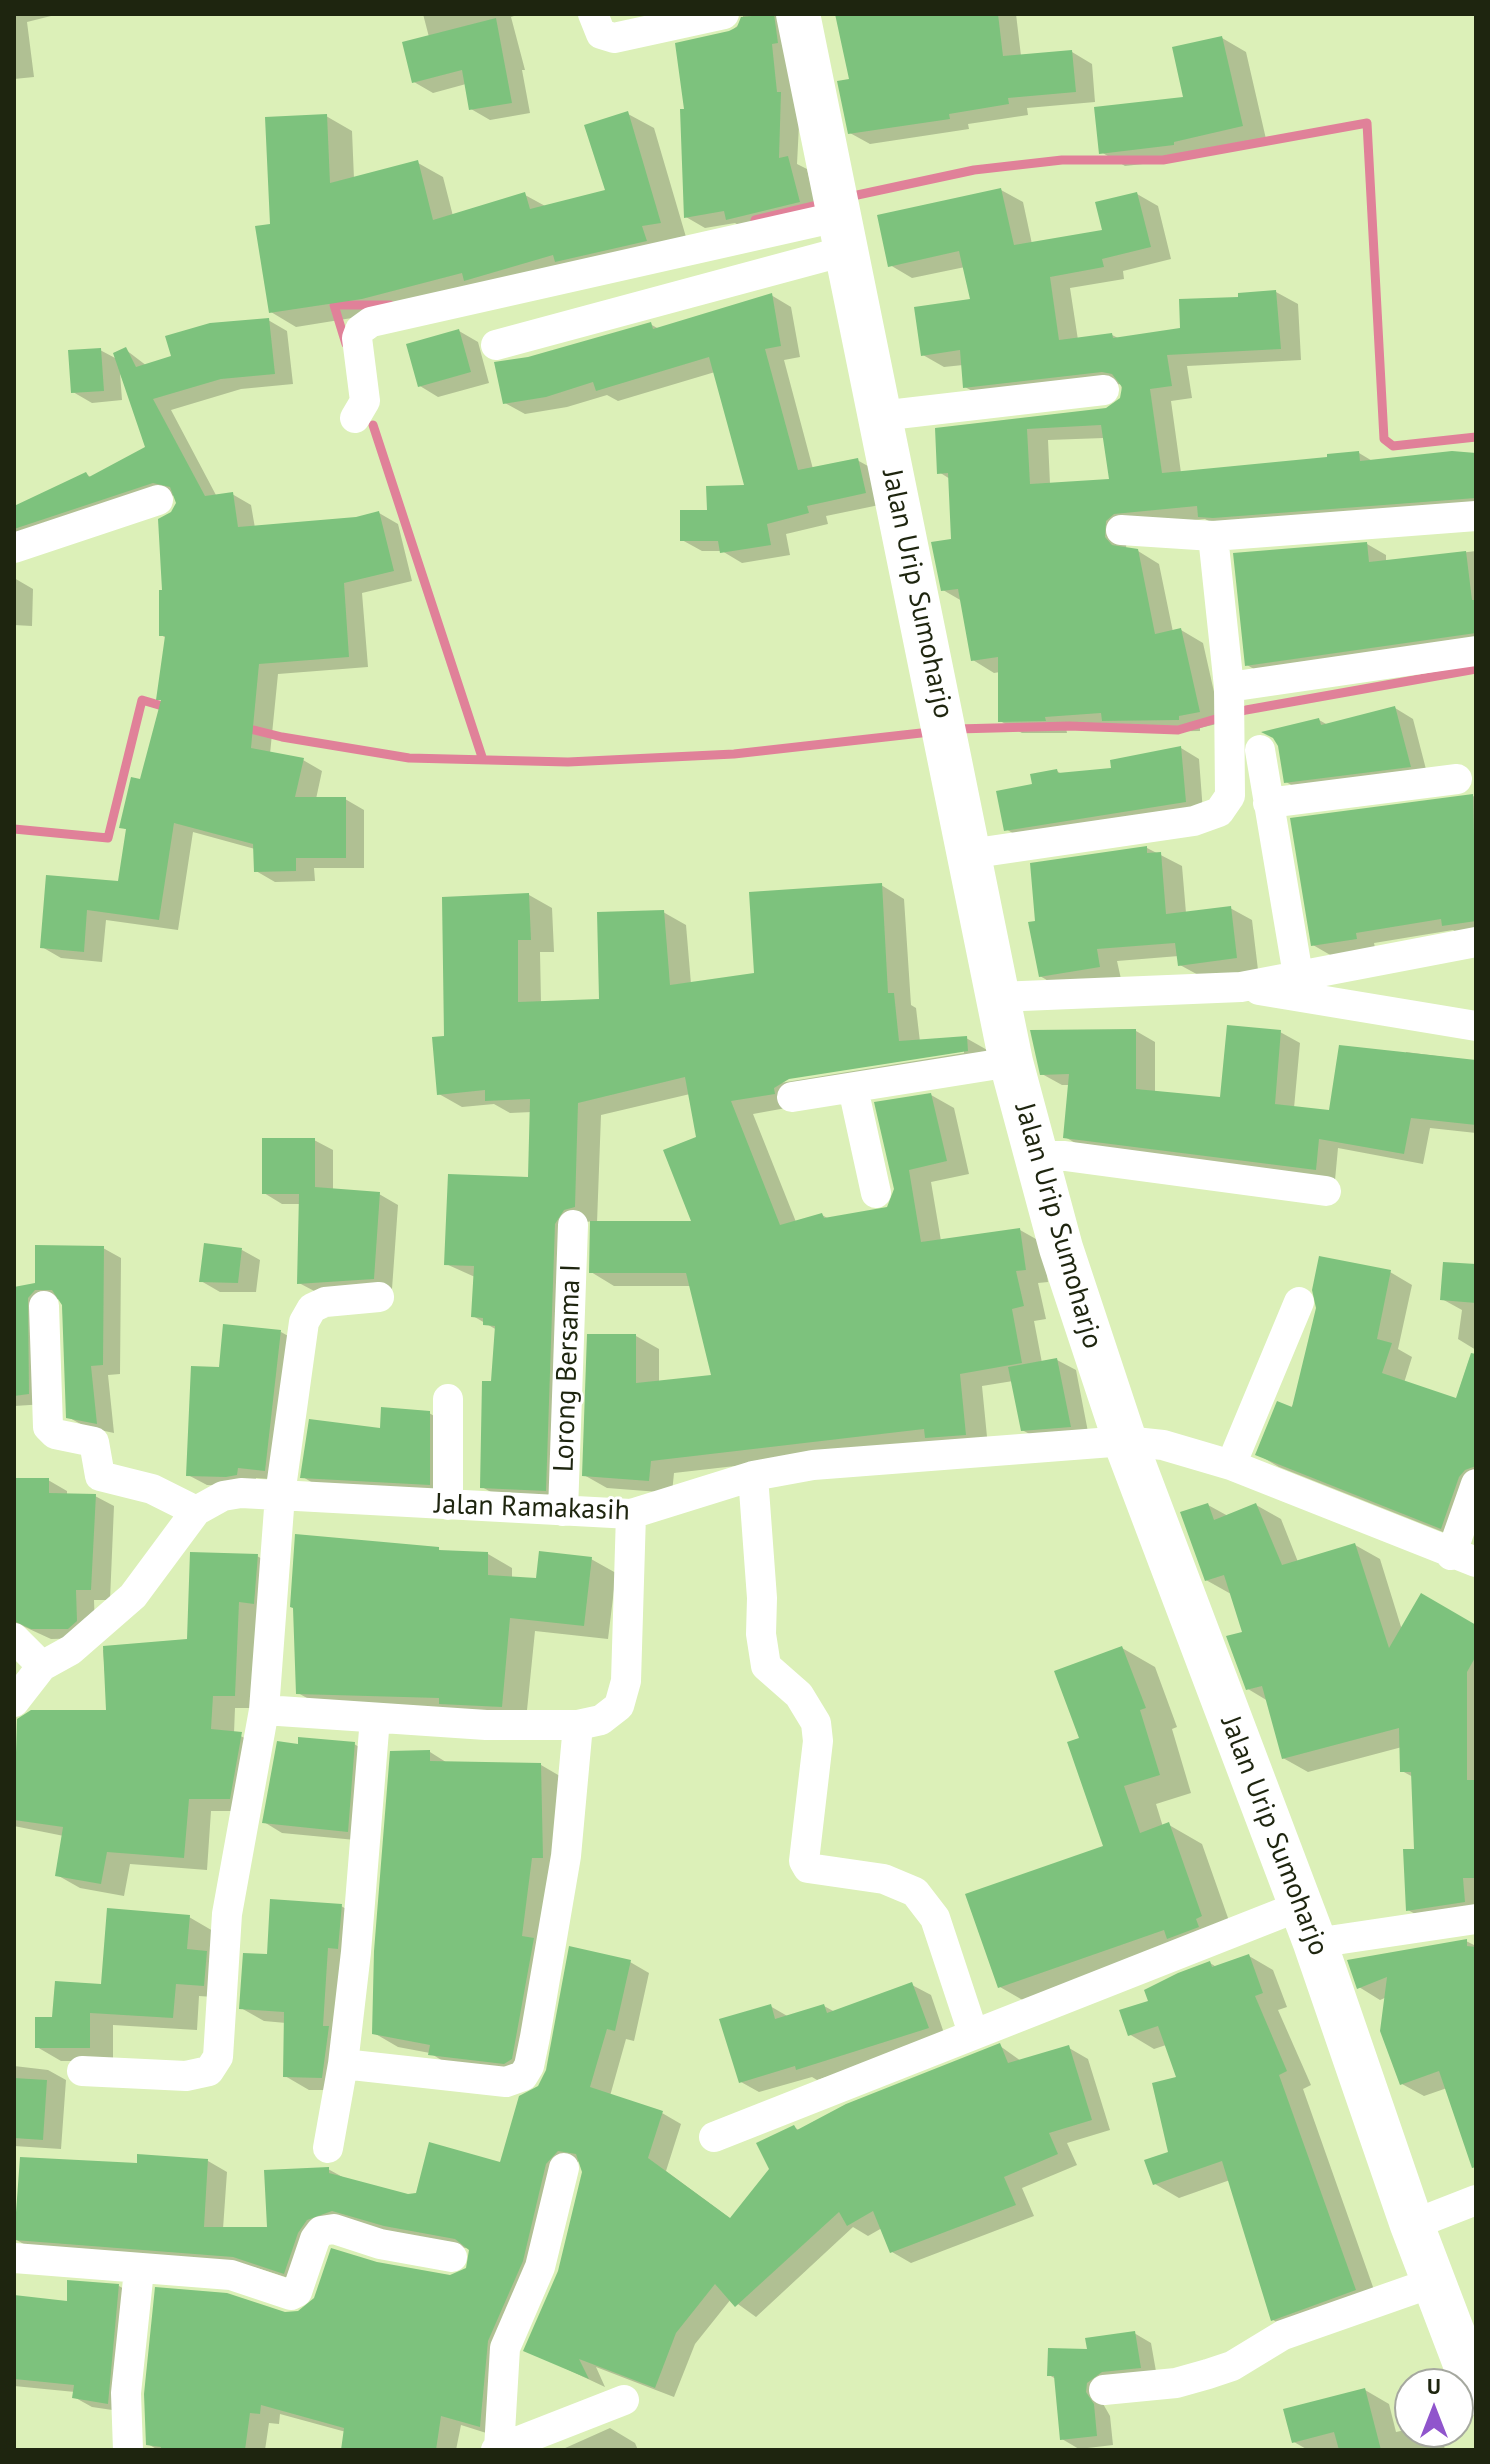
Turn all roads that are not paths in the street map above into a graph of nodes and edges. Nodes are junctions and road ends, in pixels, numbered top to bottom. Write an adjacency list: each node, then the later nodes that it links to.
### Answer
1 (593, 14): 2 (street)
2 (724, 14)
3 (798, 14): 4 (street, Jalan Urip Sumoharjo)
4 (838, 215): 5 (street); 7 (street, Jalan Urip Sumoharjo); 8 (street)
5 (496, 345)
6 (1104, 390): 7 (street)
7 (880, 416): 19 (street, Jalan Urip Sumoharjo)
8 (355, 418)
9 (158, 500): 13 (street)
10 (1476, 516): 12 (street)
11 (1121, 530): 12 (street)
12 (1213, 536): 15 (street)
13 (14, 548)
14 (1476, 651): 15 (street)
15 (1229, 696): 19 (street)
16 (1260, 750): 18 (street)
17 (1457, 779): 18 (street)
18 (1268, 803): 21 (street)
19 (969, 854): 23 (street, Jalan Urip Sumoharjo)
20 (1476, 942): 21 (street)
21 (1298, 975): 22 (street)
22 (1241, 987): 23 (street); 24 (street)
23 (998, 997): 25 (street, Jalan Urip Sumoharjo)
24 (1476, 1026)
25 (1011, 1062): 26 (street); 28 (street, Jalan Urip Sumoharjo)
26 (853, 1088): 27 (street); 30 (street)
27 (792, 1097)
28 (1035, 1156): 29 (street); 36 (street, Jalan Urip Sumoharjo)
29 (1326, 1191)
30 (876, 1193)
31 (573, 1225): 43 (street, Lorong Bersama I)
32 (379, 1297): 40 (street)
33 (1299, 1302): 37 (street)
34 (44, 1306): 42 (street)
35 (448, 1399): 41 (street)
36 (1125, 1441): 37 (street, Jalan Ramakasih); 38 (street, Jalan Ramakasih); 53 (street, Jalan Urip Sumoharjo)
37 (1231, 1465): 45 (street, Jalan Ramakasih)
38 (753, 1476): 44 (street, Jalan Ramakasih); 54 (street)
39 (1476, 1484): 45 (street)
40 (280, 1495): 41 (street, Jalan Ramakasih); 42 (street, Jalan Ramakasih); 49 (street)
41 (448, 1505): 43 (street, Jalan Ramakasih)
42 (196, 1511): 47 (street)
43 (563, 1511): 44 (street, Jalan Ramakasih)
44 (631, 1514): 51 (street)
45 (1464, 1558)
46 (14, 1638): 47 (street)
47 (42, 1666): 48 (street)
48 (14, 1702)
49 (264, 1710): 50 (street); 56 (street)
50 (375, 1718): 51 (street); 55 (street)
51 (578, 1725): 55 (street)
52 (1476, 1919): 53 (street)
53 (1308, 1925): 54 (street); 61 (street, Jalan Urip Sumoharjo)
54 (973, 2033): 57 (street)
55 (343, 2064): 58 (street)
56 (82, 2071)
57 (714, 2137)
58 (328, 2148)
59 (564, 2168): 70 (street)
60 (1476, 2200): 61 (street)
61 (1412, 2225): 65 (street, Jalan Urip Sumoharjo)
62 (452, 2257): 64 (street)
63 (14, 2258): 64 (street)
64 (139, 2270): 69 (street)
65 (1434, 2282): 66 (street); 67 (street, Jalan Urip Sumoharjo)
66 (1104, 2390)
67 (1476, 2393)
68 (624, 2400): 70 (street)
69 (128, 2450)
70 (498, 2450)

